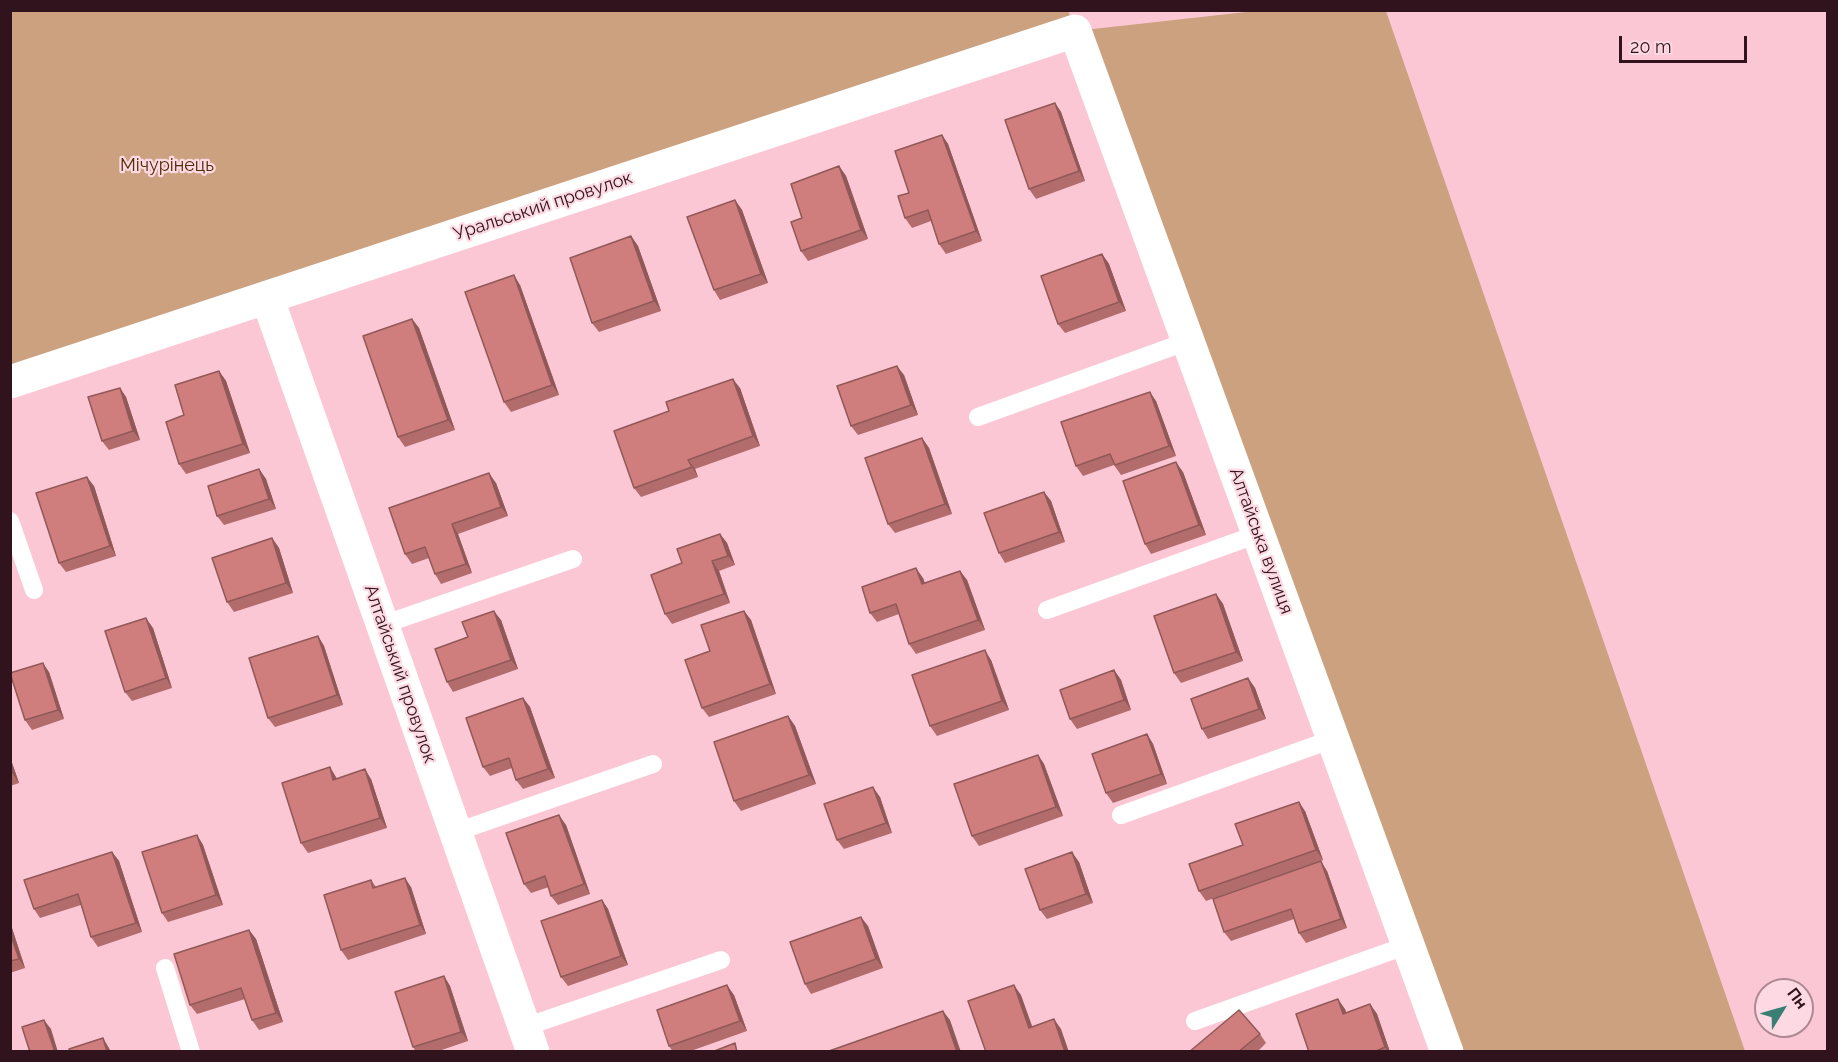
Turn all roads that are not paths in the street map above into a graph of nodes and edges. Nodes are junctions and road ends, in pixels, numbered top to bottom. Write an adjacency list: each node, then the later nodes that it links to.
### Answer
1 (1075, 31): 2 (street, Уральський провулок); 3 (street, Алтайська вулиця)
2 (267, 297): 4 (street, Уральський провулок); 11 (street, Алтайський провулок)
3 (1188, 341): 5 (lane); 7 (street, Алтайська вулиця)
4 (10, 381)
5 (978, 417)
6 (10, 521): 9 (lane)
7 (1258, 534): 10 (lane); 12 (street, Алтайська вулиця)
8 (573, 559): 11 (lane)
9 (34, 591)
10 (1047, 610)
11 (382, 625): 15 (street, Алтайський провулок)
12 (1333, 739): 14 (lane); 16 (street, Алтайська вулиця)
13 (653, 764): 15 (lane)
14 (1121, 815)
15 (456, 832): 20 (street, Алтайський провулок)
16 (1408, 945): 19 (lane); 22 (street, Алтайська вулиця)
17 (721, 960): 20 (lane)
18 (165, 968): 21 (lane)
19 (1195, 1021)
20 (529, 1039)
21 (192, 1052)
22 (1447, 1052)

